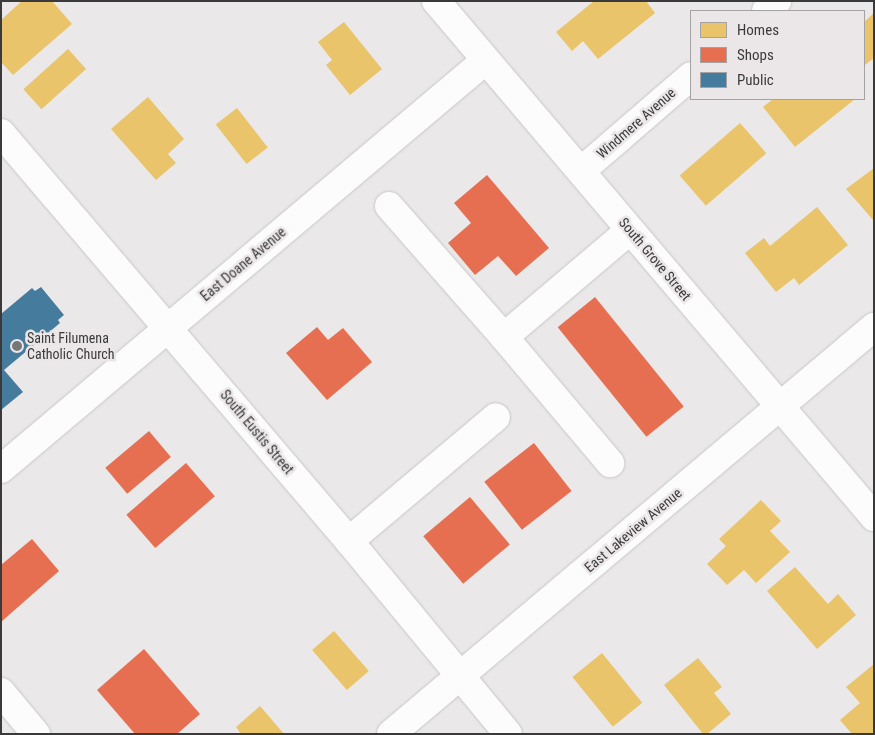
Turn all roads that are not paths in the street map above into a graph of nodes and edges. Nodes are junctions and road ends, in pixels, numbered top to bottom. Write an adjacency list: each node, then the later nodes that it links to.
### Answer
1 (436, 1): 4 (street, South Grove Street)
2 (777, 1): 3 (street)
3 (767, 10)
4 (486, 60): 7 (street, South Grove Street); 11 (street, East Doane Avenue)
5 (690, 77): 7 (street, Windmere Avenue)
6 (1, 133): 11 (street, South Eustis Street)
7 (581, 171): 9 (street, South Grove Street)
8 (389, 206): 12 (street)
9 (630, 230): 12 (street); 13 (street, South Grove Street)
10 (874, 326): 13 (street, East Lakeview Avenue)
11 (168, 327): 16 (street, East Doane Avenue); 18 (street, South Eustis Street)
12 (504, 337): 15 (street)
13 (780, 406): 17 (street, South Grove Street); 19 (street, East Lakeview Avenue)
14 (496, 417): 18 (street)
15 (610, 463)
16 (1, 469)
17 (874, 517)
18 (349, 541): 19 (street, South Eustis Street)
19 (460, 676): 22 (street, East Lakeview Avenue); 23 (street, South Eustis Street)
20 (1, 692): 21 (street)
21 (36, 734)
22 (392, 734)
23 (508, 734)

